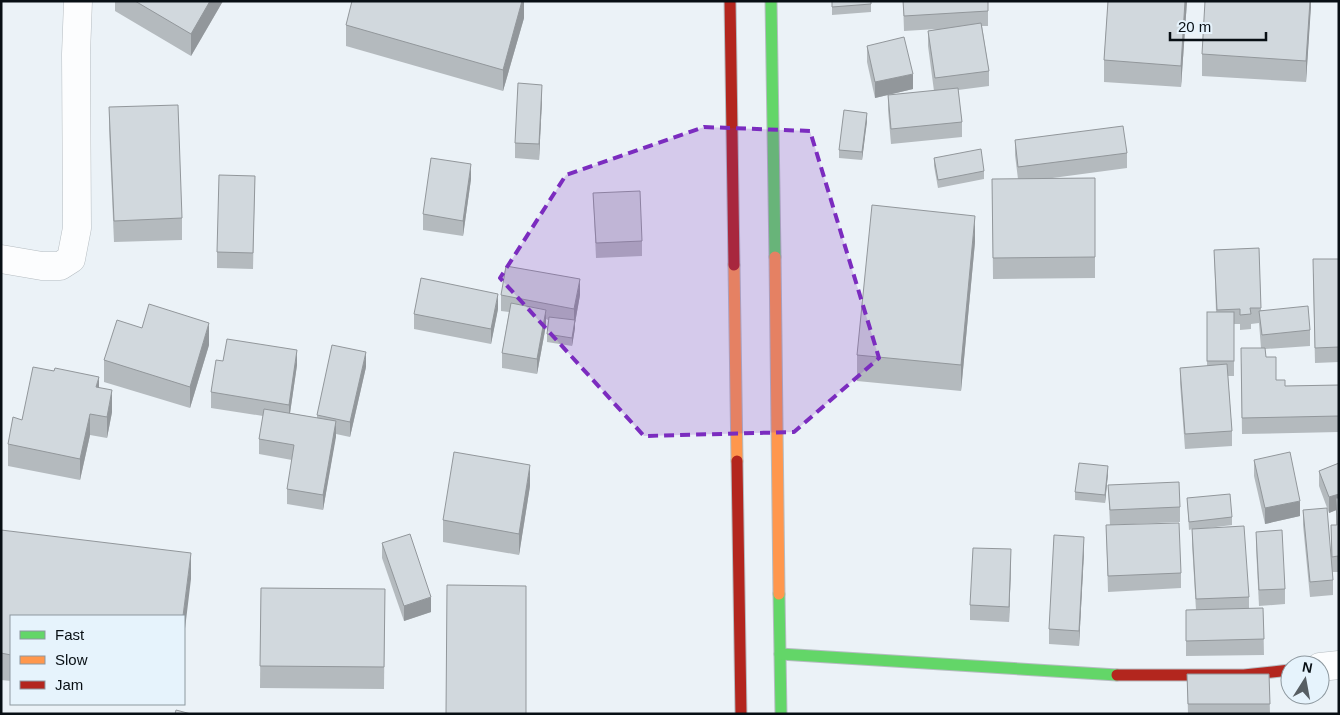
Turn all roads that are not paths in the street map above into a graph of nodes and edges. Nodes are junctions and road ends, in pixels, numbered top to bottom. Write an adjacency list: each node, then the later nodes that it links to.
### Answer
1 (78, 1): 4 (street)
2 (730, 1): 7 (main road)
3 (771, 1): 5 (main road)
4 (1, 259)
5 (780, 654): 6 (main road); 8 (main road)
6 (1280, 671)
7 (741, 714)
8 (781, 714)

